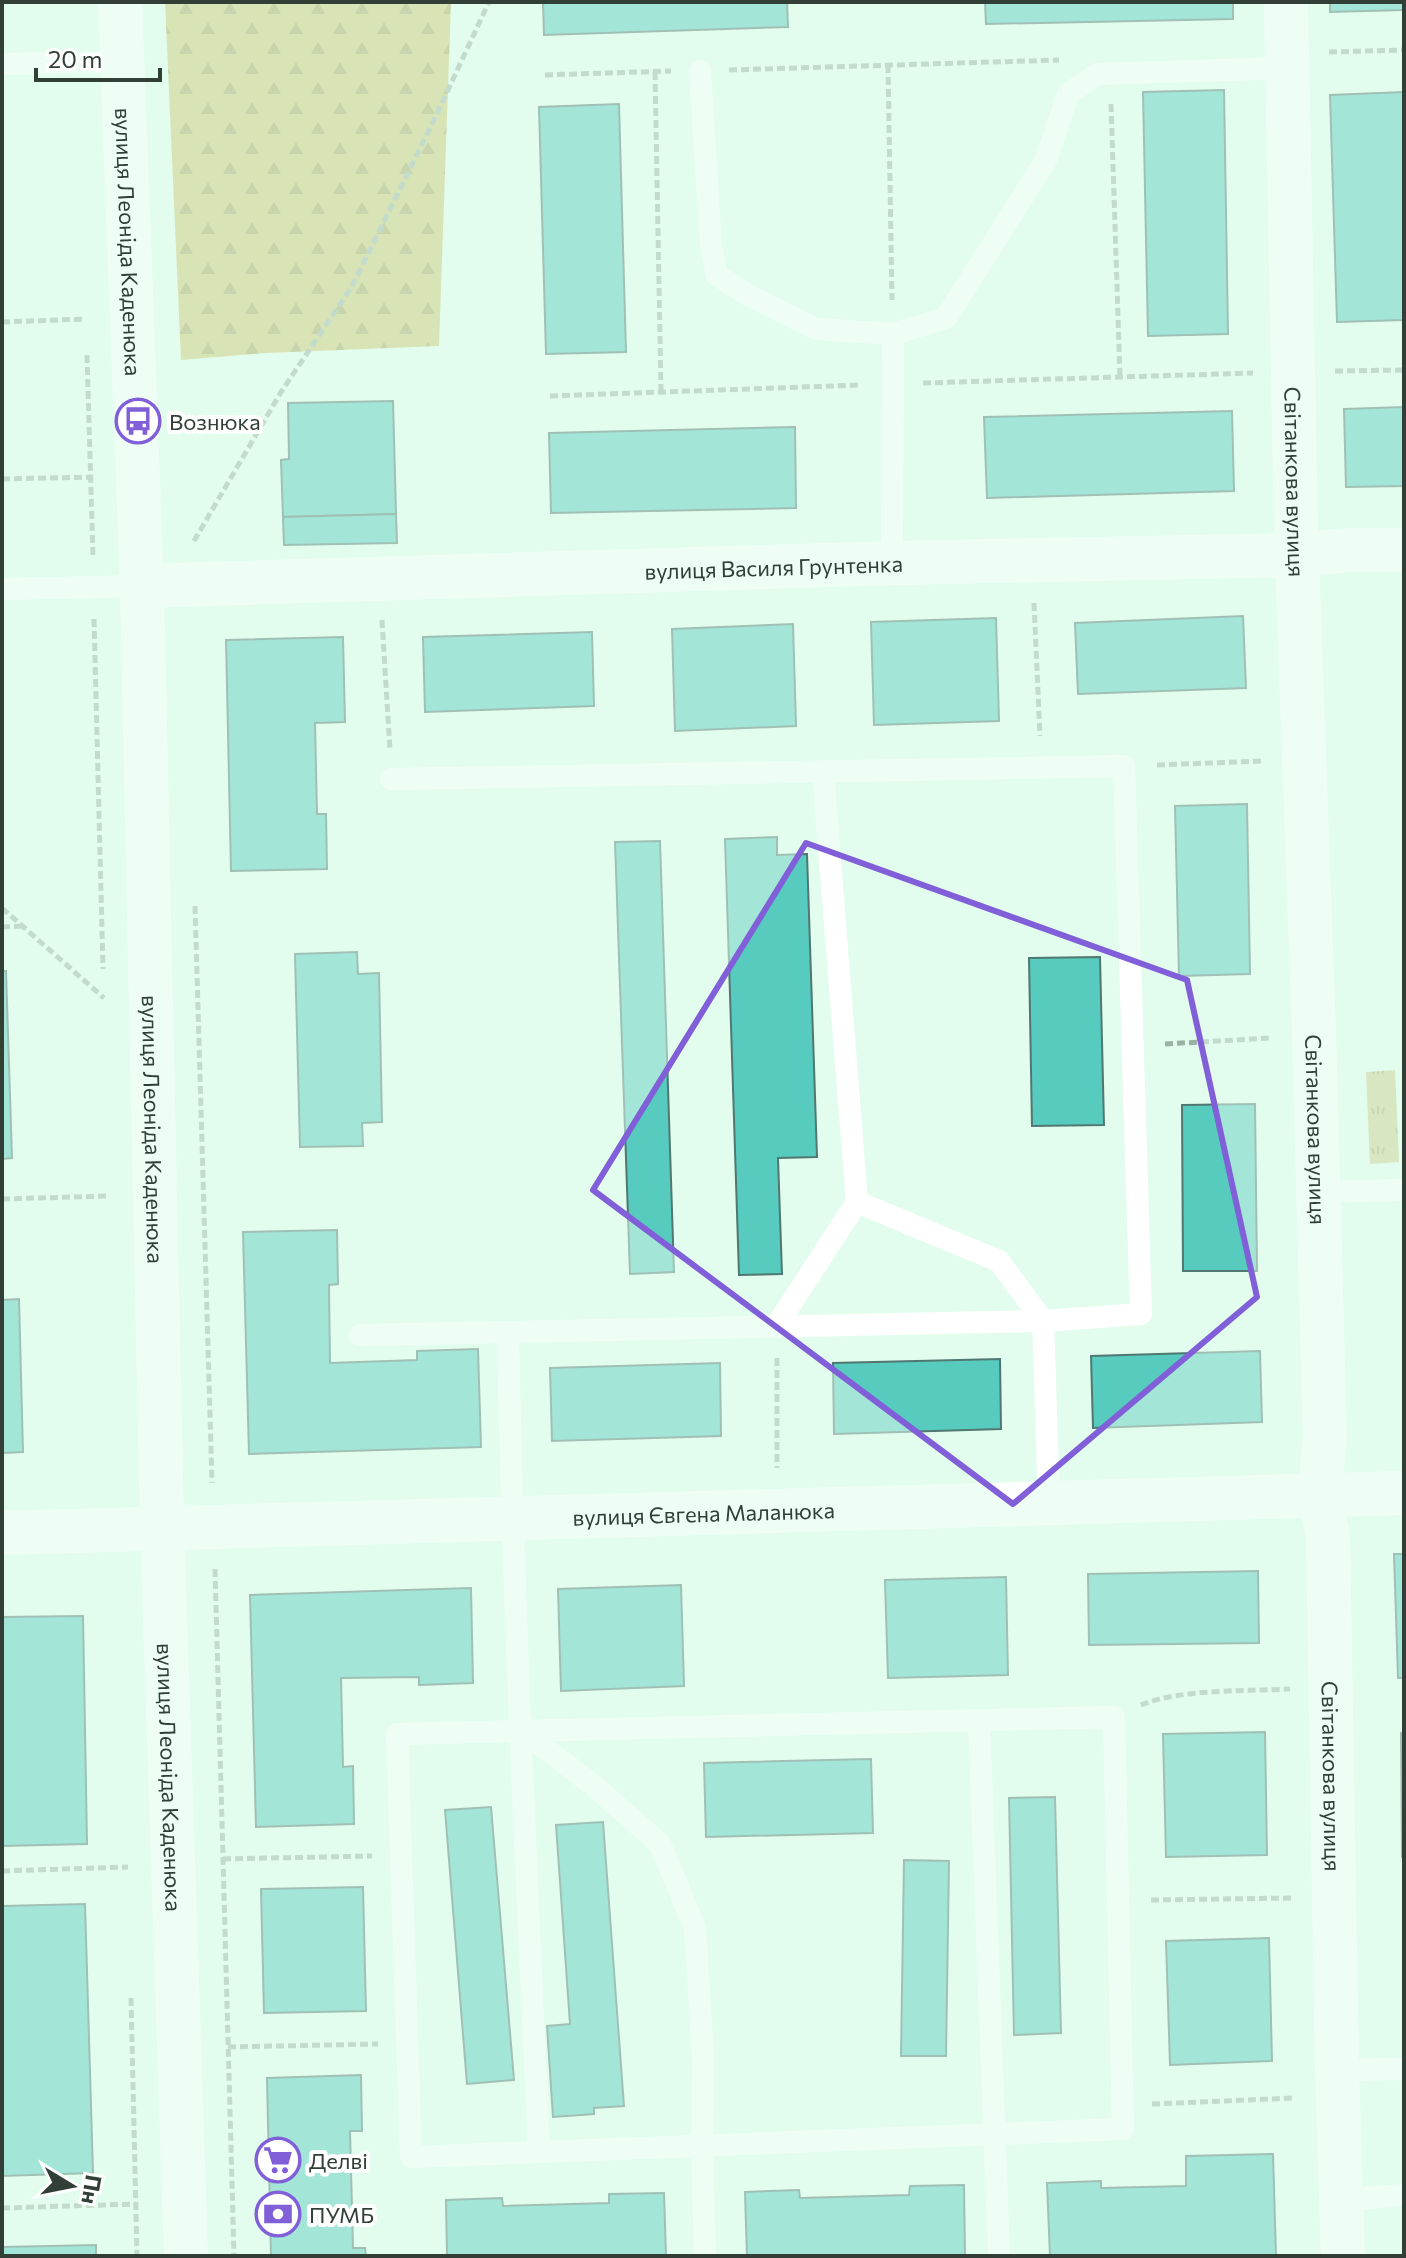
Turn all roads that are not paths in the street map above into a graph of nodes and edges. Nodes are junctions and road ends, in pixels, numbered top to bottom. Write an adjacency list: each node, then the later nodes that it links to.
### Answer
1 (120, 2): 4 (street, вулиця Леоніда Каденюка)
2 (1286, 2): 3 (street, Світанкова вулиця)
3 (1287, 61): 7 (lane); 9 (street, Світанкова вулиця)
4 (122, 62): 5 (lane); 11 (street, вулиця Леоніда Каденюка)
5 (2, 64)
6 (700, 71): 7 (lane)
7 (893, 334): 10 (lane)
8 (1404, 550): 9 (street, вулиця Василя Грунтенка)
9 (1298, 555): 10 (street, вулиця Василя Грунтенка); 16 (street, Світанкова вулиця)
10 (895, 563): 11 (street, вулиця Василя Грунтенка)
11 (142, 586): 12 (lane); 26 (street, вулиця Леоніда Каденюка)
12 (2, 589)
13 (823, 772): 14 (lane); 17 (lane); 18 (lane)
14 (391, 779)
15 (1404, 1190): 16 (lane)
16 (1319, 1192): 23 (street, Світанкова вулиця)
17 (857, 1202): 18 (lane); 19 (lane)
18 (1043, 1321): 19 (lane); 24 (lane)
19 (777, 1325): 20 (lane)
20 (508, 1332): 21 (lane); 25 (lane)
21 (360, 1335)
22 (1404, 1493): 23 (street, вулиця Євгена Маланюка)
23 (1319, 1495): 24 (street, вулиця Євгена Маланюка); 31 (street, Світанкова вулиця)
24 (1049, 1502): 25 (street, вулиця Євгена Маланюка)
25 (511, 1518): 26 (street, вулиця Євгена Маланюка); 29 (lane)
26 (162, 1526): 27 (street, вулиця Євгена Маланюка); 37 (street, вулиця Леоніда Каденюка)
27 (2, 1533)
28 (979, 1720): 29 (lane); 32 (lane); 32 (lane)
29 (521, 1730): 33 (lane); 34 (lane); 34 (lane)
30 (1404, 2069): 31 (lane)
31 (1322, 2084): 36 (street, Світанкова вулиця)
32 (993, 2136): 33 (lane); 39 (lane)
33 (702, 2146): 34 (lane); 38 (lane)
34 (539, 2152)
35 (1404, 2195): 36 (lane)
36 (1341, 2200): 40 (street, Світанкова вулиця)
37 (186, 2256)
38 (705, 2256)
39 (999, 2256)
40 (1343, 2256)

